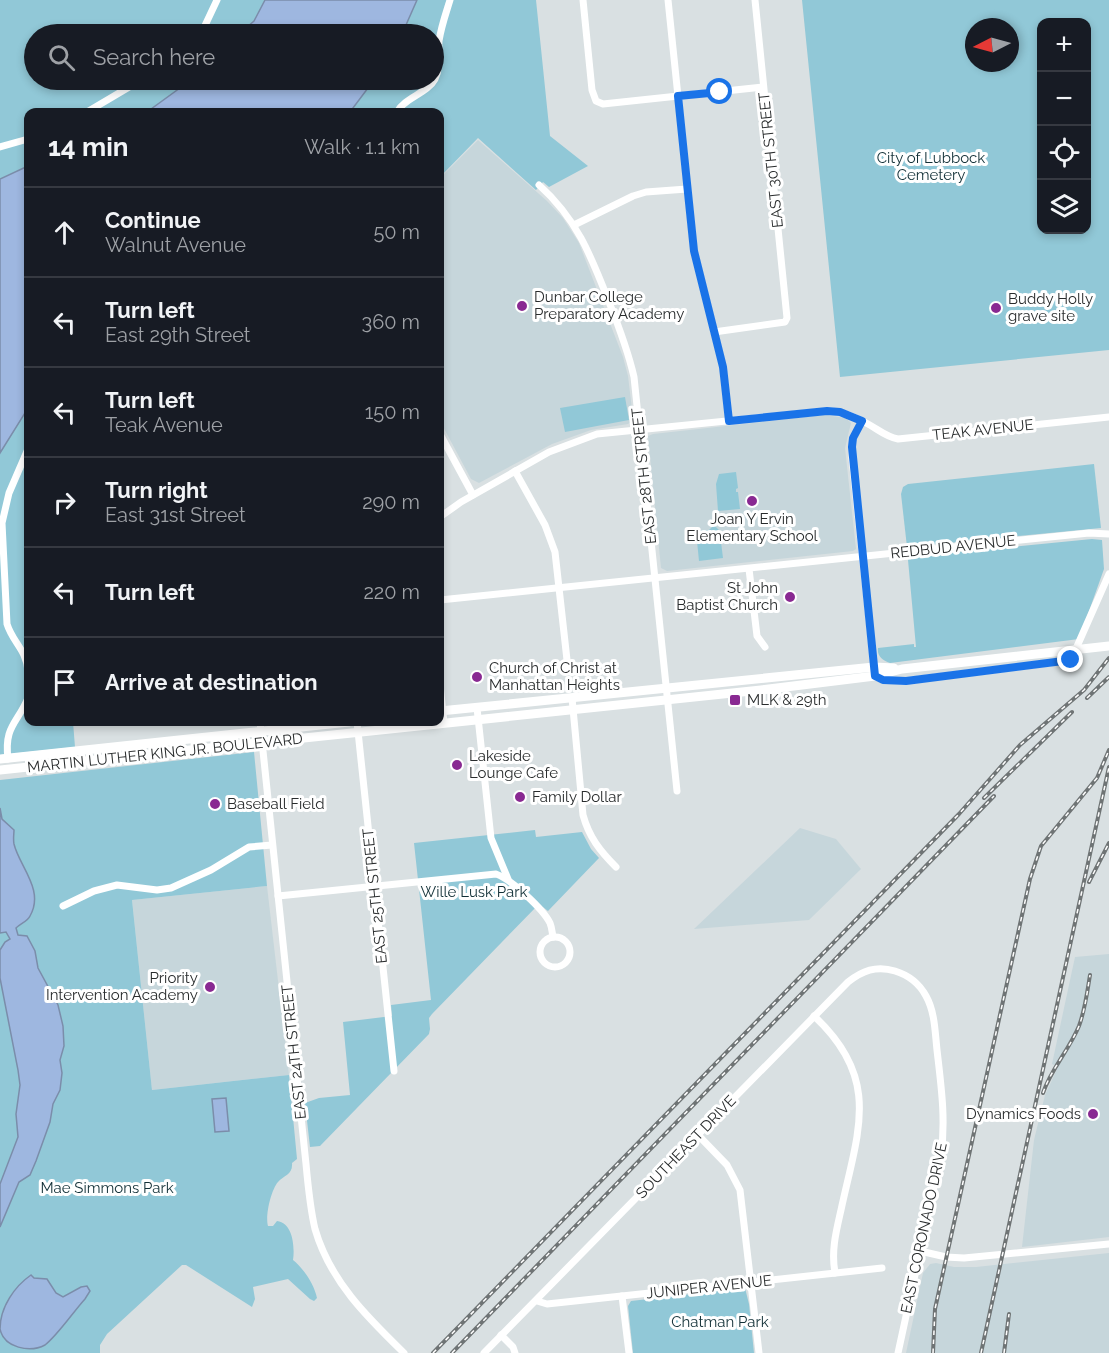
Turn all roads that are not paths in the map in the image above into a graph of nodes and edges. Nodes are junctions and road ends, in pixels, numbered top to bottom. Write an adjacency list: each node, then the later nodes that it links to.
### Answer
1 (217, 0): 6 (street)
2 (450, 0): 7 (street)
3 (584, 0): 11 (street)
4 (668, 0): 11 (street)
5 (755, 0): 8 (street, EAST 30TH STREET)
6 (206, 24)
7 (443, 24)
8 (763, 87): 11 (street); 19 (street, EAST 30TH STREET)
9 (124, 90): 12 (street)
10 (424, 90): 13 (street)
11 (678, 96): 17 (street)
12 (94, 108)
13 (400, 108)
14 (24, 141): 15 (street)
15 (0, 147)
16 (538, 185): 18 (street, EAST 28TH STREET)
17 (687, 189): 18 (street); 19 (street)
18 (574, 225): 23 (street, EAST 28TH STREET)
19 (714, 332): 21 (street)
20 (1109, 417): 22 (street, TEAK AVENUE)
21 (729, 421): 22 (street, TEAK AVENUE); 23 (street)
22 (862, 421): 30 (street)
23 (640, 430): 26 (street); 33 (street, EAST 28TH STREET)
24 (444, 441): 27 (street)
25 (24, 457): 38 (street)
26 (515, 471): 27 (street); 34 (street)
27 (473, 495): 28 (street)
28 (444, 514)
29 (1109, 534): 30 (street, REDBUD AVENUE)
30 (863, 557): 31 (street, REDBUD AVENUE); 40 (street)
31 (749, 569): 33 (street, REDBUD AVENUE); 37 (street)
32 (1109, 574): 40 (street)
33 (654, 578): 34 (street, REDBUD AVENUE); 41 (street, EAST 28TH STREET)
34 (560, 587): 35 (street, REDBUD AVENUE); 39 (street)
35 (444, 600)
36 (1109, 646): 40 (main road, MARTIN LUTHER KING JR. BOULEVARD)
37 (765, 647)
38 (24, 654)
39 (568, 669)
40 (874, 671): 41 (main road, MARTIN LUTHER KING JR. BOULEVARD); 43 (main road, MARTIN LUTHER KING JR. BOULEVARD)
41 (666, 688): 42 (main road, MARTIN LUTHER KING JR. BOULEVARD); 43 (street, EAST 28TH STREET)
42 (572, 698): 45 (main road, MARTIN LUTHER KING JR. BOULEVARD); 46 (street)
43 (667, 699): 46 (main road, MARTIN LUTHER KING JR. BOULEVARD); 57 (street, EAST 28TH STREET)
44 (24, 704): 55 (street)
45 (477, 708): 47 (main road, MARTIN LUTHER KING JR. BOULEVARD); 48 (street)
46 (573, 710): 48 (main road, MARTIN LUTHER KING JR. BOULEVARD); 59 (street)
47 (444, 711)
48 (478, 719): 49 (main road, MARTIN LUTHER KING JR. BOULEVARD); 60 (street)
49 (444, 723)
50 (260, 726): 54 (street, EAST 24TH STREET); 55 (main road, MARTIN LUTHER KING JR. BOULEVARD)
51 (357, 726): 53 (street, EAST 25TH STREET)
52 (415, 726): 53 (main road, MARTIN LUTHER KING JR. BOULEVARD)
53 (358, 732): 54 (main road, MARTIN LUTHER KING JR. BOULEVARD); 61 (street, EAST 25TH STREET)
54 (262, 742): 56 (main road, MARTIN LUTHER KING JR. BOULEVARD); 58 (street, EAST 24TH STREET)
55 (4, 759)
56 (0, 770)
57 (677, 791)
58 (272, 845): 62 (street, EAST 24TH STREET); 63 (street)
59 (616, 867)
60 (508, 879): 61 (street); 64 (street)
61 (374, 886): 62 (street); 67 (street, EAST 25TH STREET)
62 (278, 896): 77 (street, EAST 24TH STREET)
63 (63, 906)
64 (553, 937): 64 (street)
65 (901, 973): 66 (street, SOUTHEAST DRIVE); 70 (street, EAST CORONADO DRIVE)
66 (814, 1016): 68 (street, SOUTHEAST DRIVE); 72 (street)
67 (394, 1071)
68 (698, 1135): 73 (street); 75 (street, SOUTHEAST DRIVE)
69 (1109, 1244): 70 (street)
70 (920, 1251): 82 (street, EAST CORONADO DRIVE)
71 (882, 1268): 72 (street, JUNIPER AVENUE)
72 (835, 1273): 73 (street, JUNIPER AVENUE)
73 (751, 1282): 74 (street, JUNIPER AVENUE); 81 (street)
74 (622, 1296): 75 (street, JUNIPER AVENUE); 80 (street)
75 (537, 1301): 76 (street, SOUTHEAST DRIVE)
76 (501, 1335): 78 (street, SOUTHEAST DRIVE); 79 (street)
77 (404, 1353)
78 (484, 1353)
79 (515, 1353)
80 (629, 1353)
81 (759, 1353)
82 (898, 1353)

